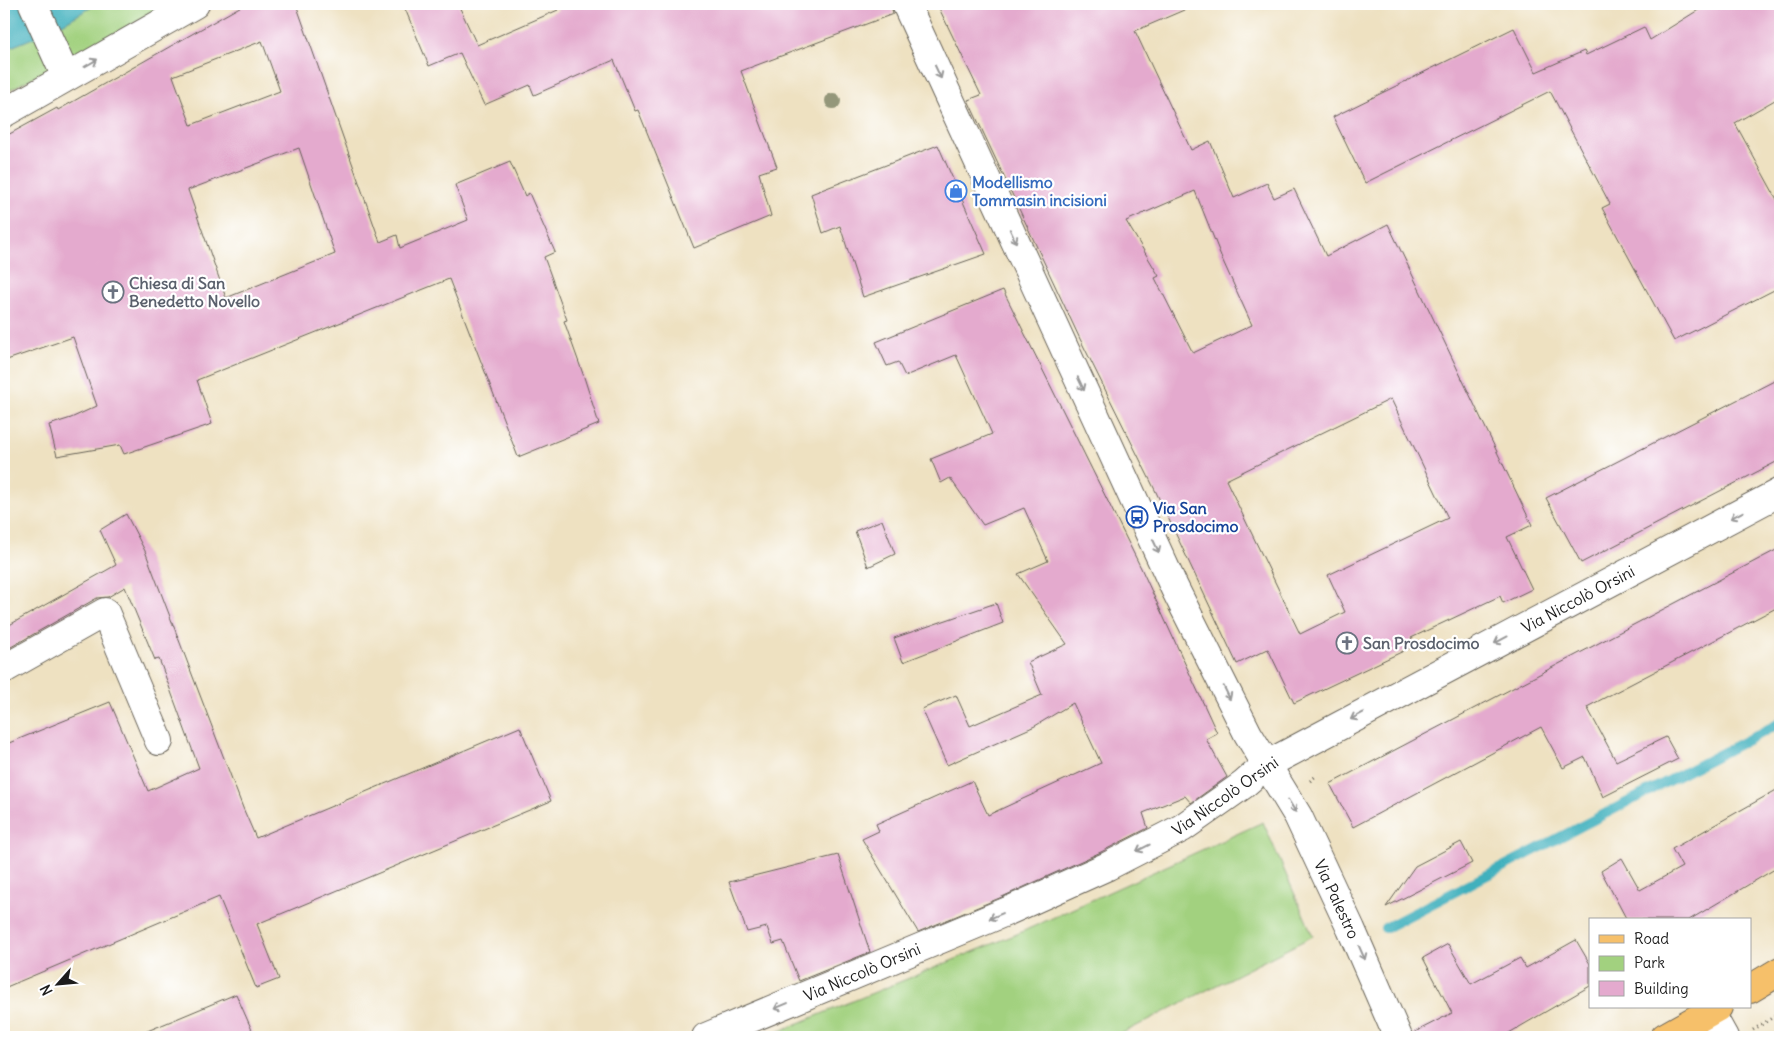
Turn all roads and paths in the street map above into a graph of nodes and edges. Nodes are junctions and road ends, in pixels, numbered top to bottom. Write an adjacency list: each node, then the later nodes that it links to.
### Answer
1 (33, 4): 4 (street)
2 (195, 4): 4 (street, one-way to 2)
3 (906, 4): 9 (street, one-way to 9)
4 (61, 67): 5 (street)
5 (4, 113)
6 (1780, 492): 9 (street, Via Niccolò Orsini, one-way to 9)
7 (4, 669): 8 (street)
8 (159, 740)
9 (1266, 765): 15 (street, Via Niccolò Orsini, one-way to 15); 16 (street, Via Palestro, one-way to 16)
10 (1780, 971): 11 (main road)
11 (1752, 988)
12 (1714, 1010): 14 (street); 17 (main road)
13 (1780, 1014): 14 (path)
14 (1737, 1035)
15 (706, 1037)
16 (1398, 1037)
17 (1665, 1037)

